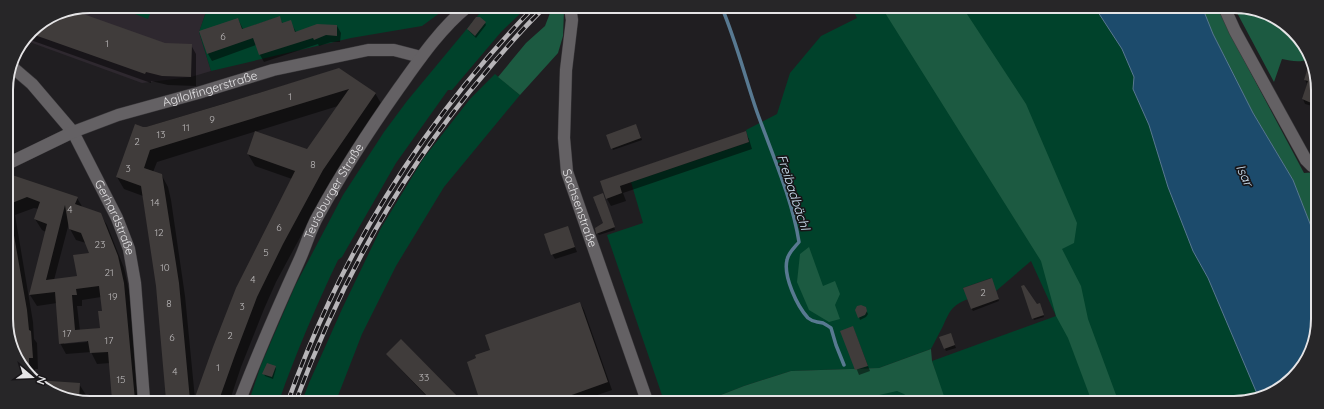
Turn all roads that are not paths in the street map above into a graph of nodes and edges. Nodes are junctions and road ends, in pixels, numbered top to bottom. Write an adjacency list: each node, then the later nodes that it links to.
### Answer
1 (460, 13): 4 (street, Teutoburger Straße)
2 (571, 13): 11 (street, Sachsenstraße)
3 (1227, 13): 8 (street)
4 (421, 57): 6 (street, Agilolfingerstraße); 10 (street, Teutoburger Straße)
5 (16, 71): 6 (street, Gerhardstraße)
6 (73, 132): 7 (street, Agilolfingerstraße); 9 (street, Gerhardstraße)
7 (13, 161)
8 (1311, 165)
9 (144, 396)
10 (241, 396)
11 (645, 396)

